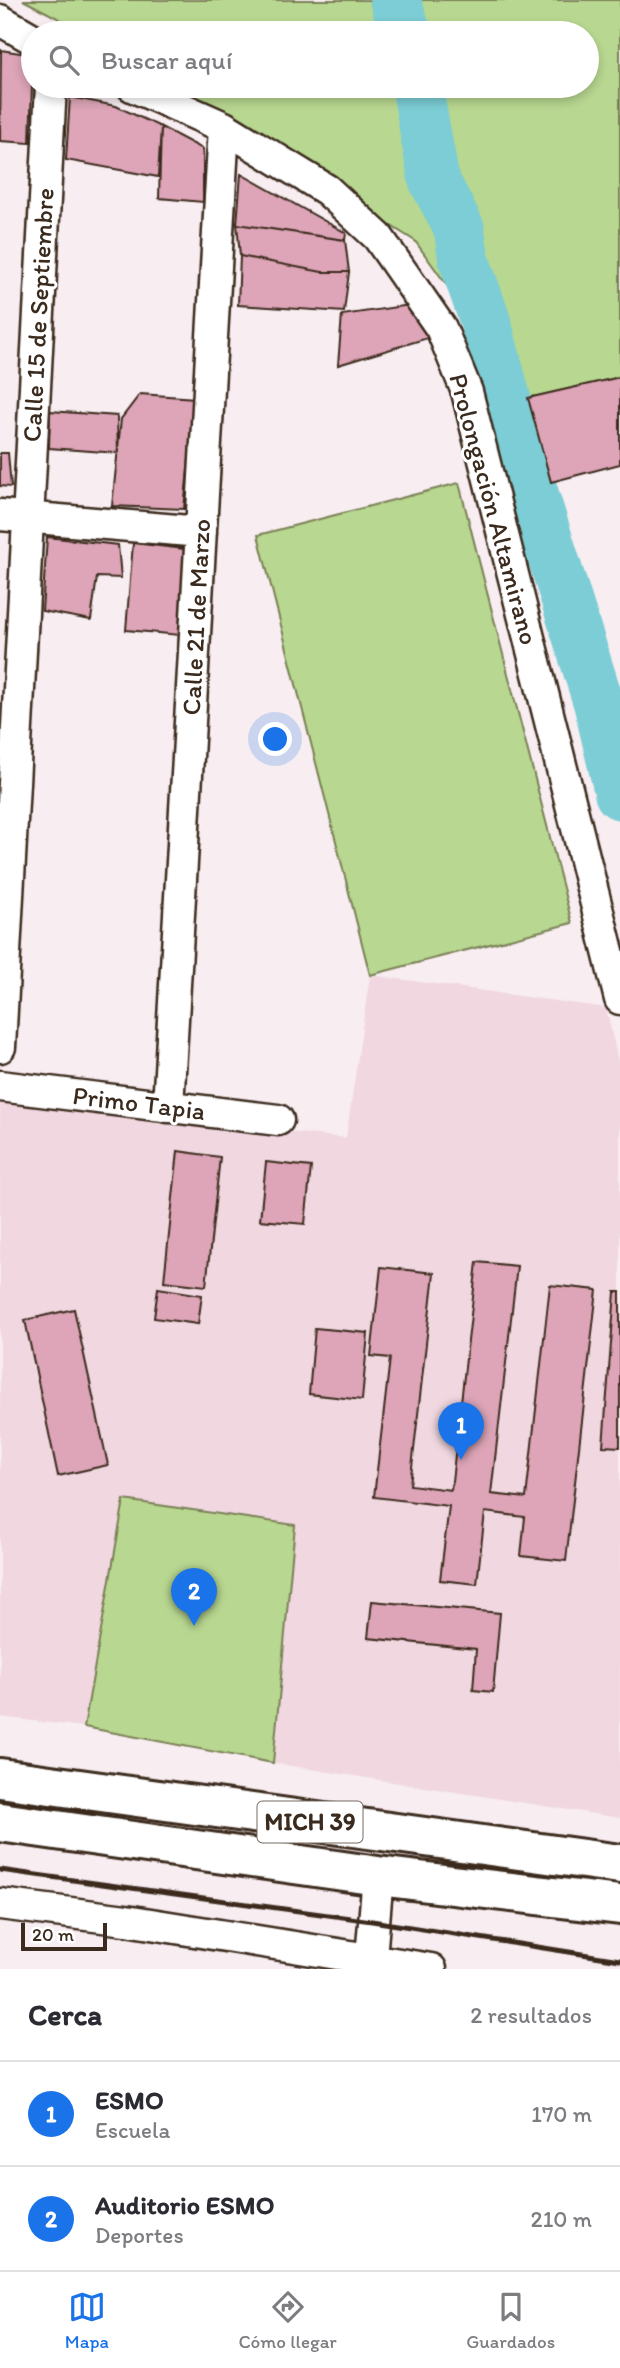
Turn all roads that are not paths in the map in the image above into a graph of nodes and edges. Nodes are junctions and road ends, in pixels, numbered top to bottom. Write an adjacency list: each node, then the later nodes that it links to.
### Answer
1 (0, 20): 2 (street)
2 (21, 32)
3 (50, 98): 6 (street, Calle 15 de Septiembre)
4 (159, 98): 5 (street, Prolongación Altamirano)
5 (224, 127): 7 (street, Calle 21 de Marzo); 8 (street, Prolongación Altamirano)
6 (13, 516): 7 (street); 9 (street, Calle 15 de Septiembre)
7 (201, 532): 11 (street, Calle 21 de Marzo)
8 (620, 999)
9 (0, 1047)
10 (0, 1086): 11 (street, Primo Tapia)
11 (168, 1107): 12 (street, Primo Tapia)
12 (278, 1120)
13 (0, 1778): 14 (main road, MICH 39)
14 (95, 1792): 16 (main road); 17 (main road, MICH 39)
15 (0, 1822): 16 (main road, MICH 39)
16 (86, 1835): 18 (main road, MICH 39)
17 (620, 1864)
18 (378, 1876): 20 (main road, MICH 39); 21 (street)
19 (0, 1903): 21 (street)
20 (620, 1905)
21 (370, 1965): 22 (street)
22 (431, 1969)

